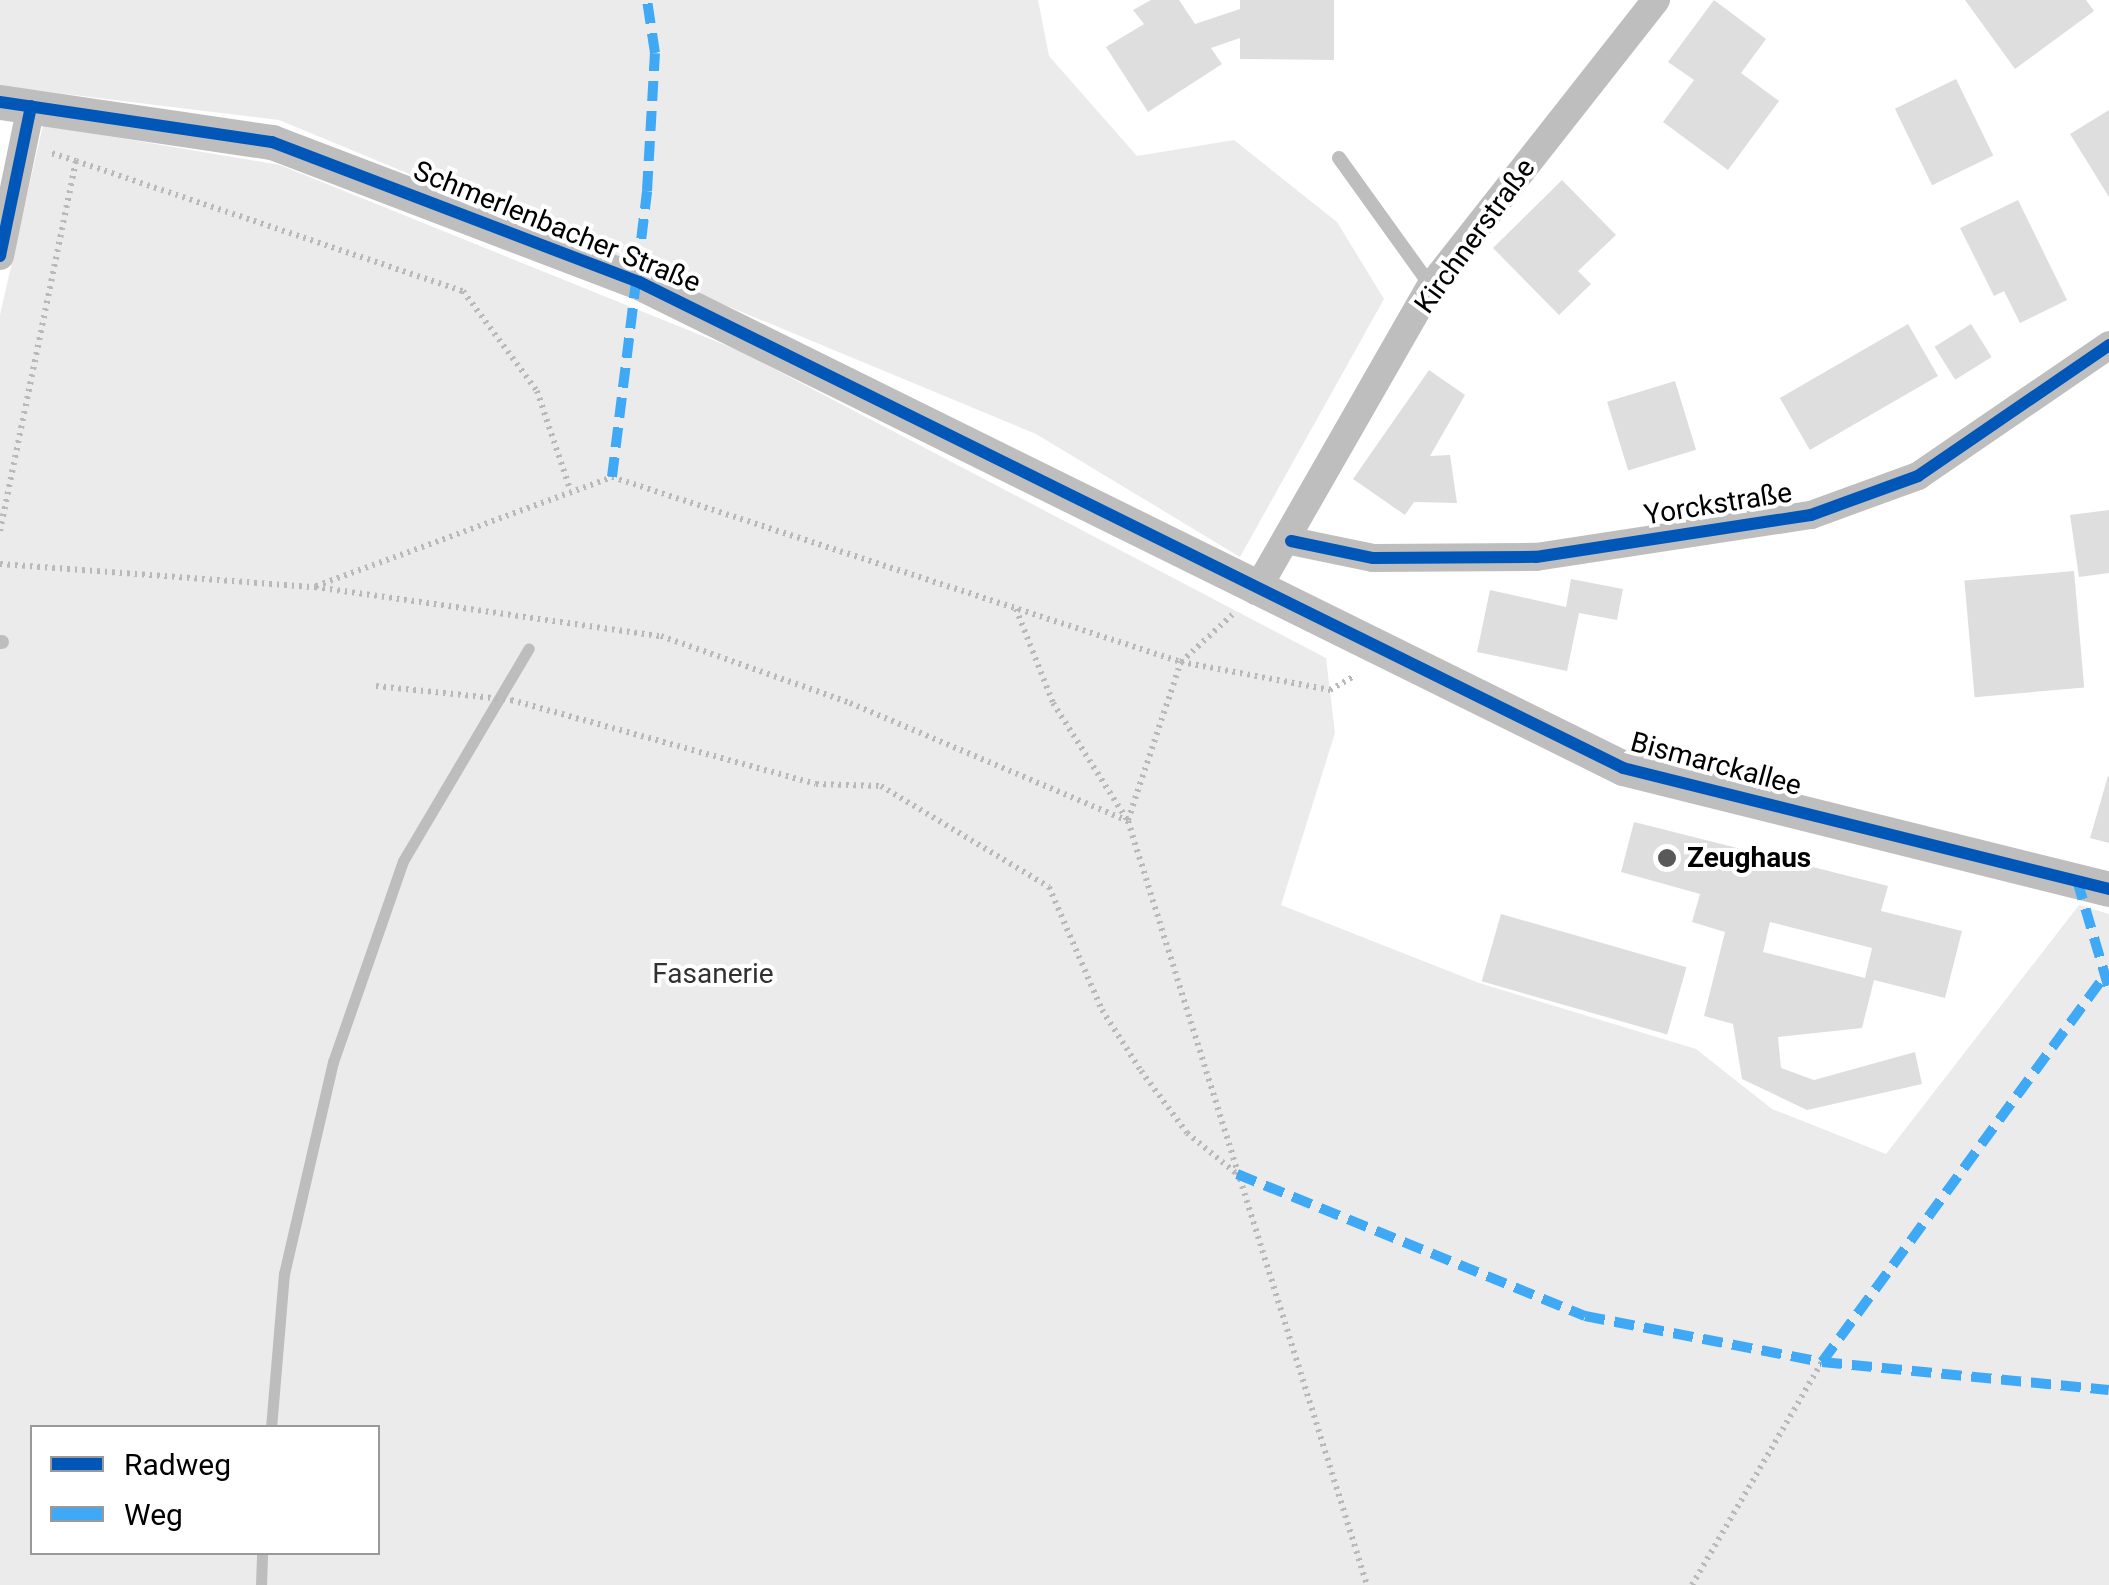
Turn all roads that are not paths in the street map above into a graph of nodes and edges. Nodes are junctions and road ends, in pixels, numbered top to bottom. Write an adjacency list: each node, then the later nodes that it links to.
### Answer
1 (1656, 0): 5 (street, Kirchnerstraße)
2 (16, 104): 4 (street); 8 (street, Schmerlenbacher Straße)
3 (1339, 158): 5 (lane)
4 (0, 256)
5 (1431, 286): 7 (street, Kirchnerstraße)
6 (2109, 346): 7 (street, Yorckstraße)
7 (1290, 542): 9 (street, Kirchnerstraße)
8 (1172, 545): 9 (street, Bismarckallee)
9 (1256, 592): 10 (street, Bismarckallee)
10 (2109, 889)

